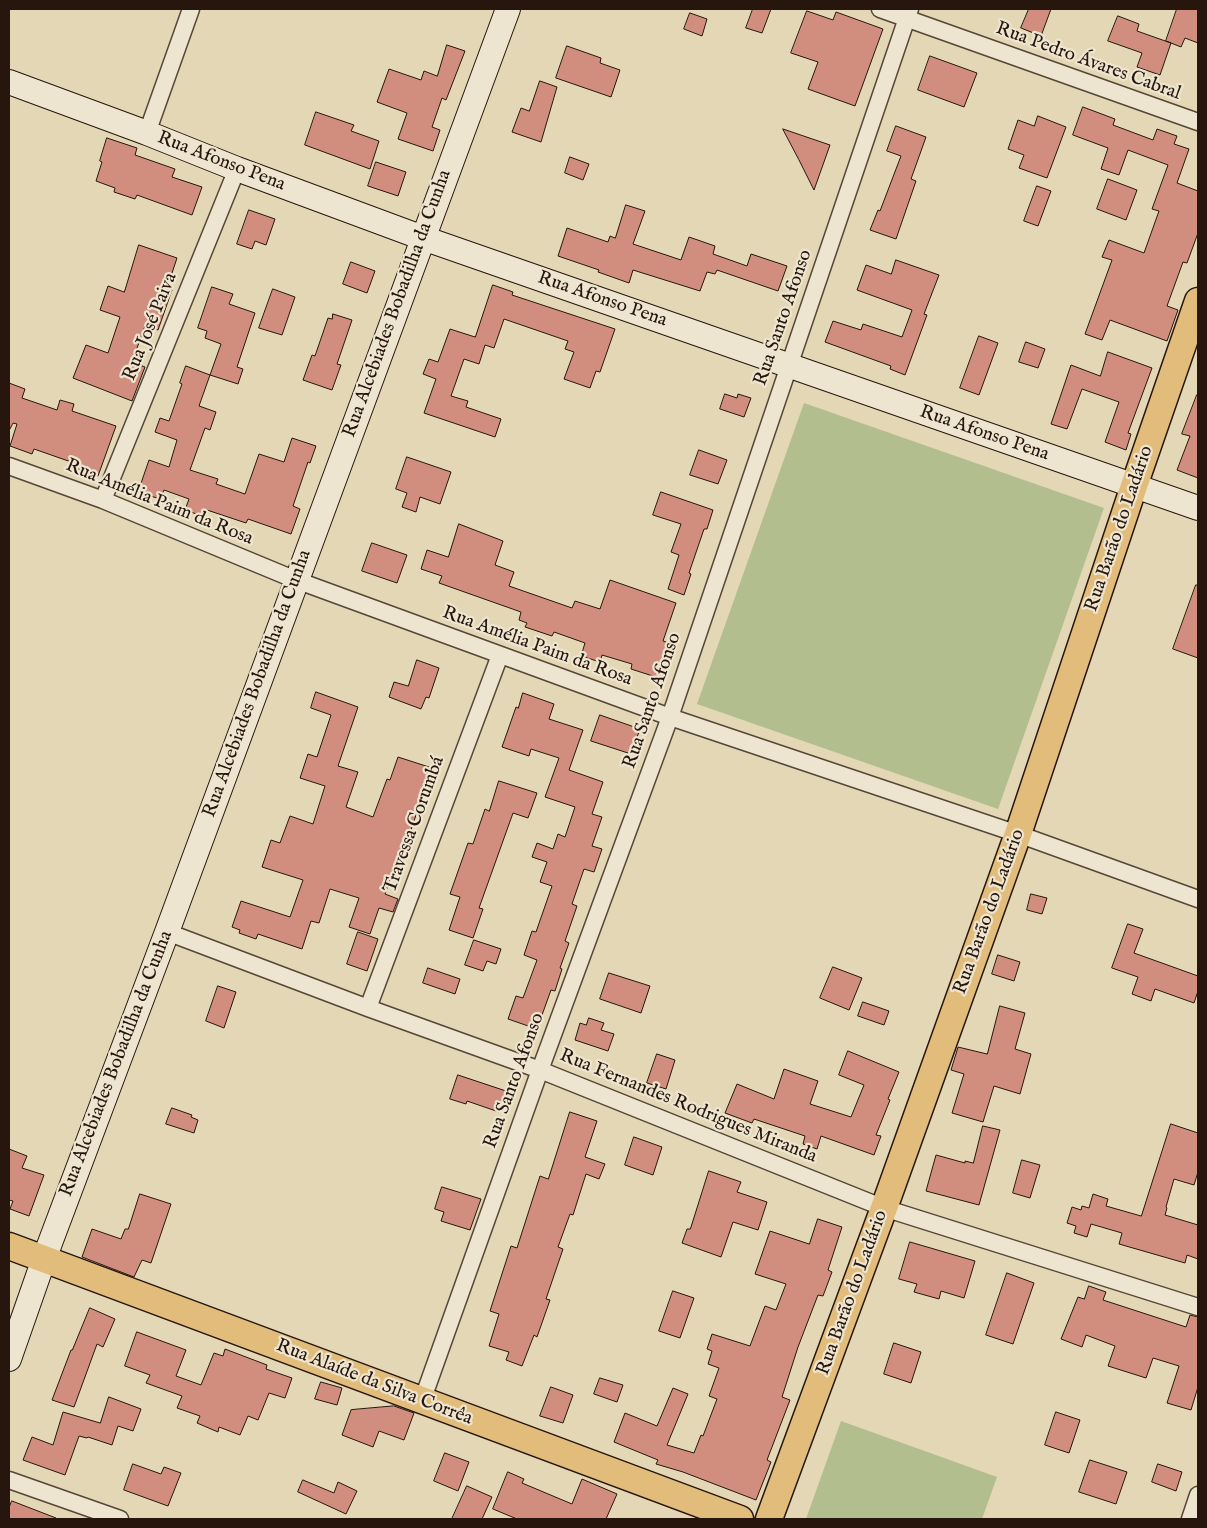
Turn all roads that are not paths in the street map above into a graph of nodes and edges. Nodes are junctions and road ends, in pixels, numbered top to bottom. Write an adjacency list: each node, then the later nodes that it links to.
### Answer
1 (191, 9): 7 (street)
2 (508, 9): 9 (street, Rua Alcebiades Bobadilha da Cunha)
3 (880, 9): 4 (street, Rua Pedro Ávares Cabral)
4 (908, 14): 6 (street, Rua Pedro Ávares Cabral); 11 (street, Rua Santo Afonso)
5 (9, 82): 7 (street, Rua Afonso Pena)
6 (1198, 122)
7 (147, 132): 8 (street, Rua Afonso Pena)
8 (237, 169): 9 (street, Rua Afonso Pena); 14 (street, Rua José Paiva)
9 (423, 238): 11 (street, Rua Afonso Pena); 16 (street, Rua Alcebiades Bobadilha da Cunha)
10 (1198, 301): 13 (main road, Rua Barão do Ladário)
11 (789, 366): 13 (street, Rua Afonso Pena); 18 (street, Rua Santo Afonso)
12 (9, 466): 14 (street, Rua Amélia Paim da Rosa)
13 (1134, 486): 15 (street, Rua Afonso Pena); 19 (main road, Rua Barão do Ladário)
14 (103, 500): 16 (street, Rua Amélia Paim da Rosa)
15 (1198, 508)
16 (296, 580): 17 (street, Rua Amélia Paim da Rosa); 21 (street, Rua Alcebiades Bobadilha da Cunha)
17 (500, 655): 18 (street, Rua Amélia Paim da Rosa); 22 (street, Travessa Corumbá)
18 (670, 717): 19 (street, Rua Amélia Paim da Rosa); 23 (street, Rua Santo Afonso)
19 (1018, 834): 20 (street, Rua Amélia Paim da Rosa); 24 (main road, Rua Barão do Ladário)
20 (1198, 899)
21 (167, 932): 22 (street, Rua Fernandes Rodrigues Miranda); 26 (street, Rua Alcebiades Bobadilha da Cunha)
22 (368, 1008): 23 (street, Rua Fernandes Rodrigues Miranda)
23 (540, 1070): 24 (street, Rua Fernandes Rodrigues Miranda); 29 (street, Rua Santo Afonso)
24 (884, 1208): 27 (street, Rua Fernandes Rodrigues Miranda); 34 (main road, Rua Barão do Ladário)
25 (9, 1246): 26 (main road, Rua Alaíde da Silva Corrêa)
26 (44, 1259): 28 (street, Rua Alcebiades Bobadilha da Cunha); 29 (main road, Rua Alaíde da Silva Corrêa)
27 (1198, 1308)
28 (9, 1359)
29 (422, 1401): 33 (main road, Rua Alaíde da Silva Corrêa)
30 (9, 1480): 32 (street)
31 (1198, 1495): 35 (street)
32 (120, 1519)
33 (740, 1519)
34 (769, 1519)
35 (1190, 1519)

